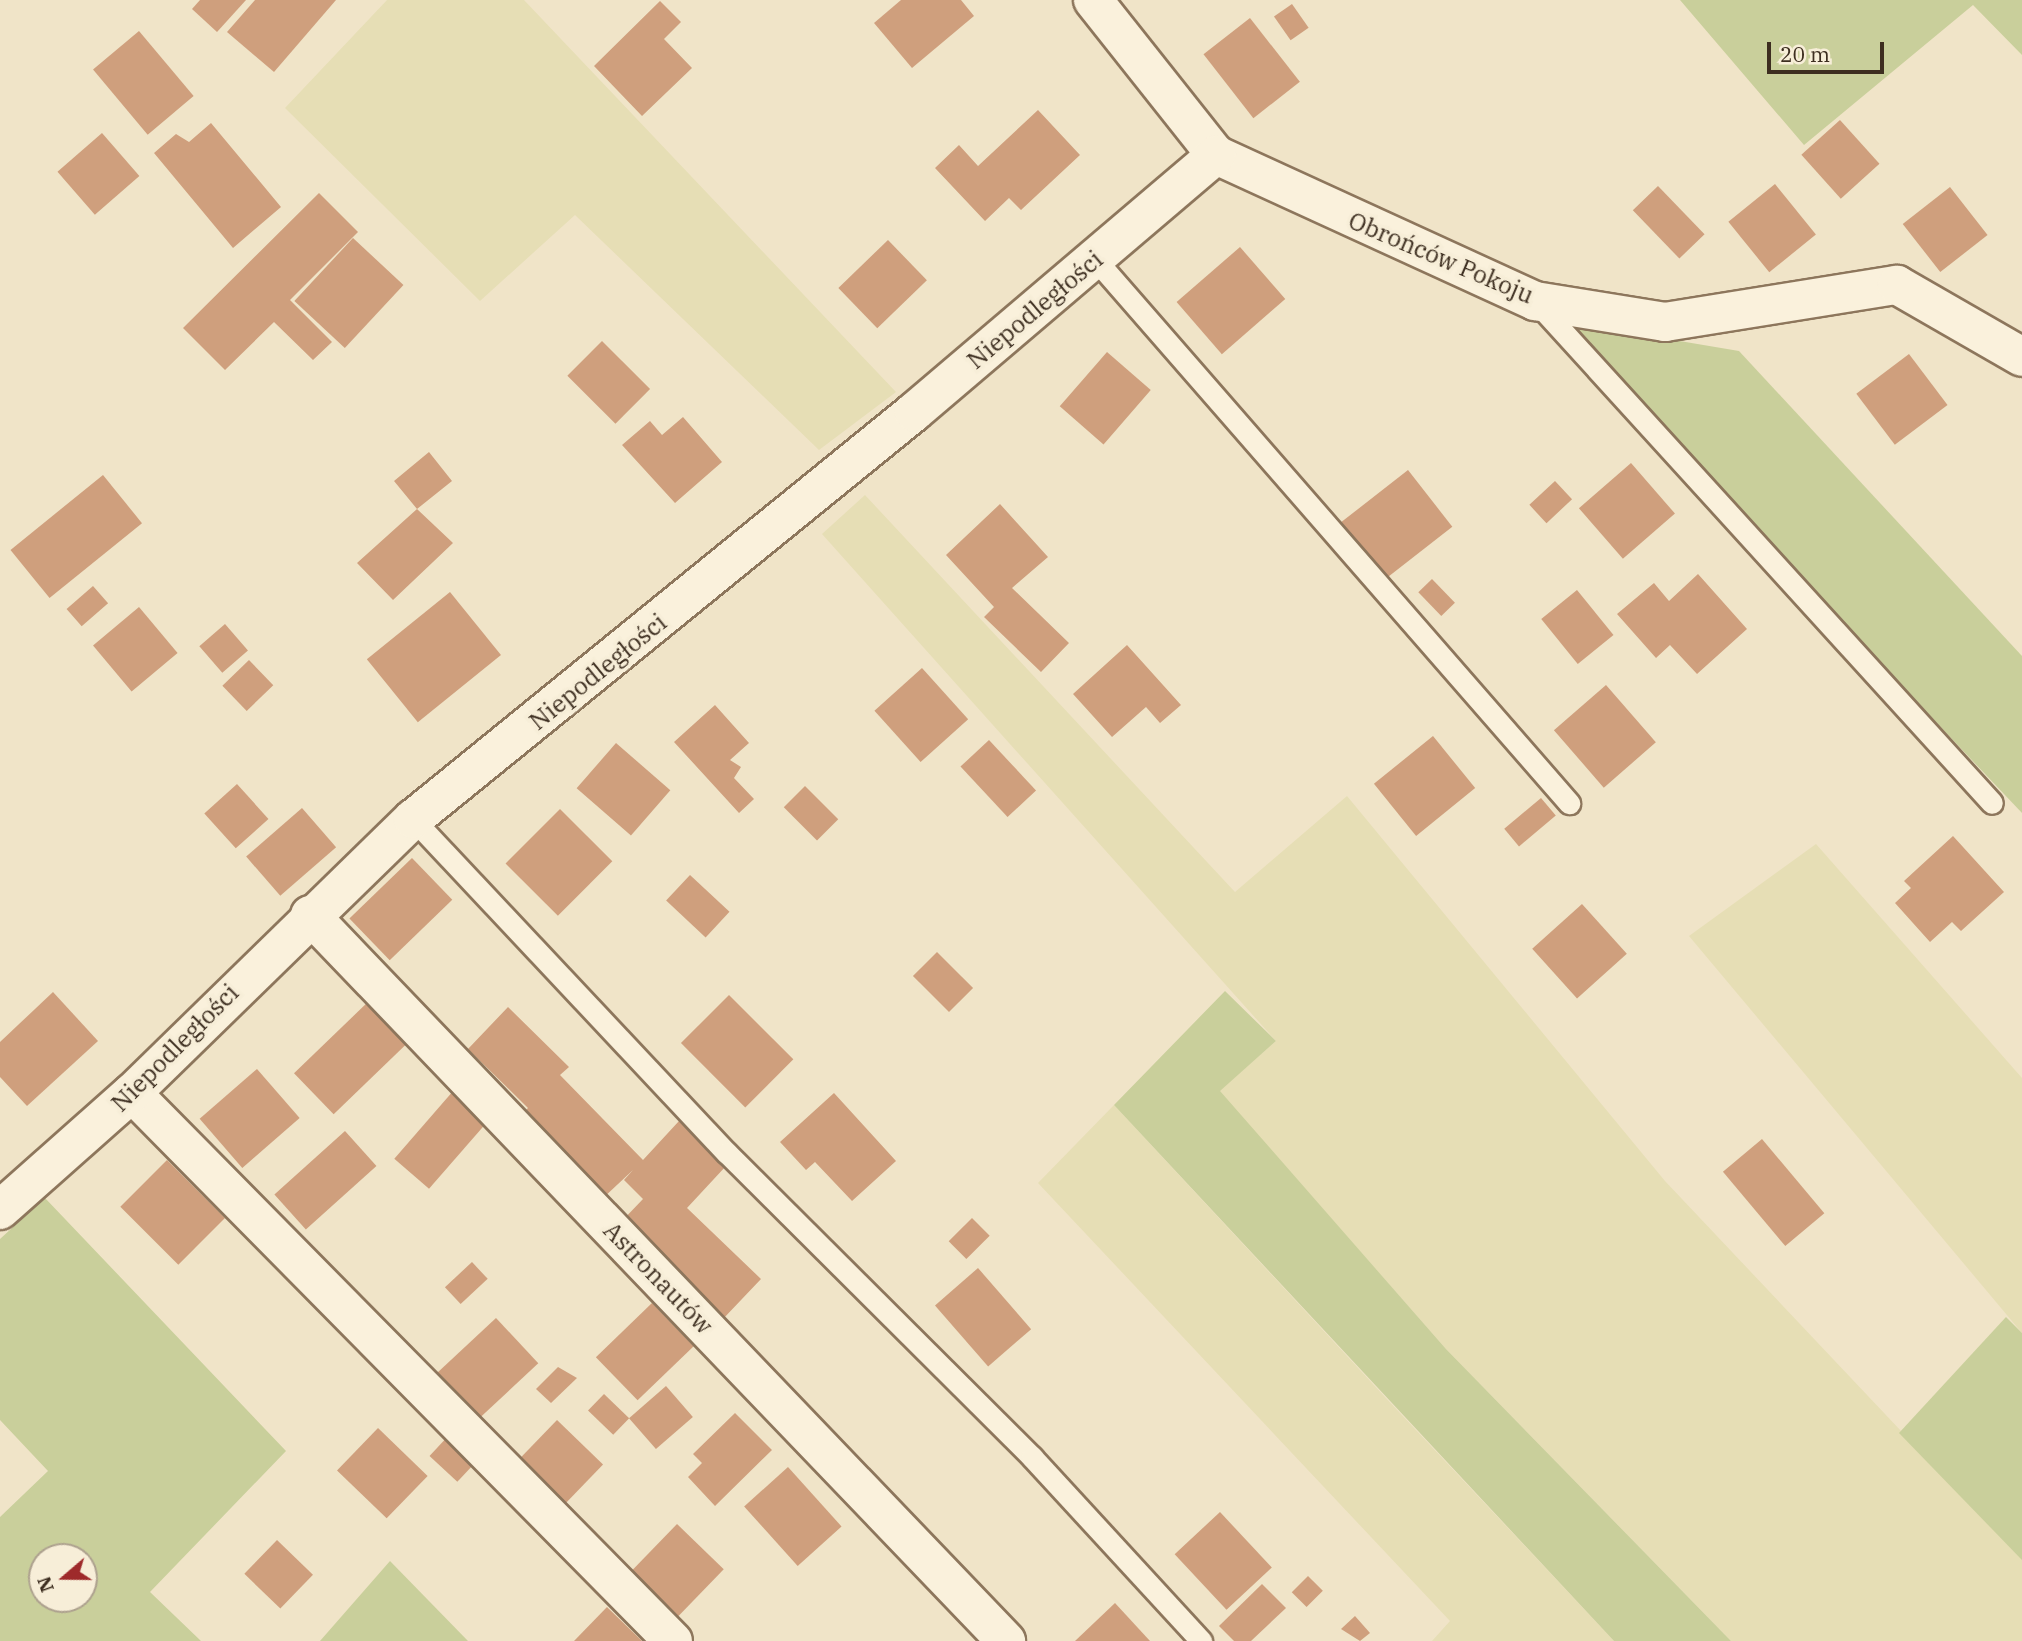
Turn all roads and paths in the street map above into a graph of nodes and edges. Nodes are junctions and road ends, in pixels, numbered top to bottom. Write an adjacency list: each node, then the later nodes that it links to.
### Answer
1 (1093, 0): 2 (street, Obrońców Pokoju)
2 (1216, 155): 3 (street, Niepodległości); 4 (street, Obrońców Pokoju)
3 (1095, 259): 6 (lane); 8 (street, Niepodległości)
4 (1535, 301): 5 (street, Obrońców Pokoju); 7 (lane)
5 (2022, 356)
6 (1569, 803)
7 (1992, 803)
8 (413, 819): 9 (street, Niepodległości); 14 (lane)
9 (310, 915): 10 (street, Niepodległości); 13 (street, Astronautów)
10 (132, 1093): 11 (street, Niepodległości); 12 (street)
11 (0, 1210)
12 (673, 1641)
13 (1006, 1641)
14 (1201, 1641)

